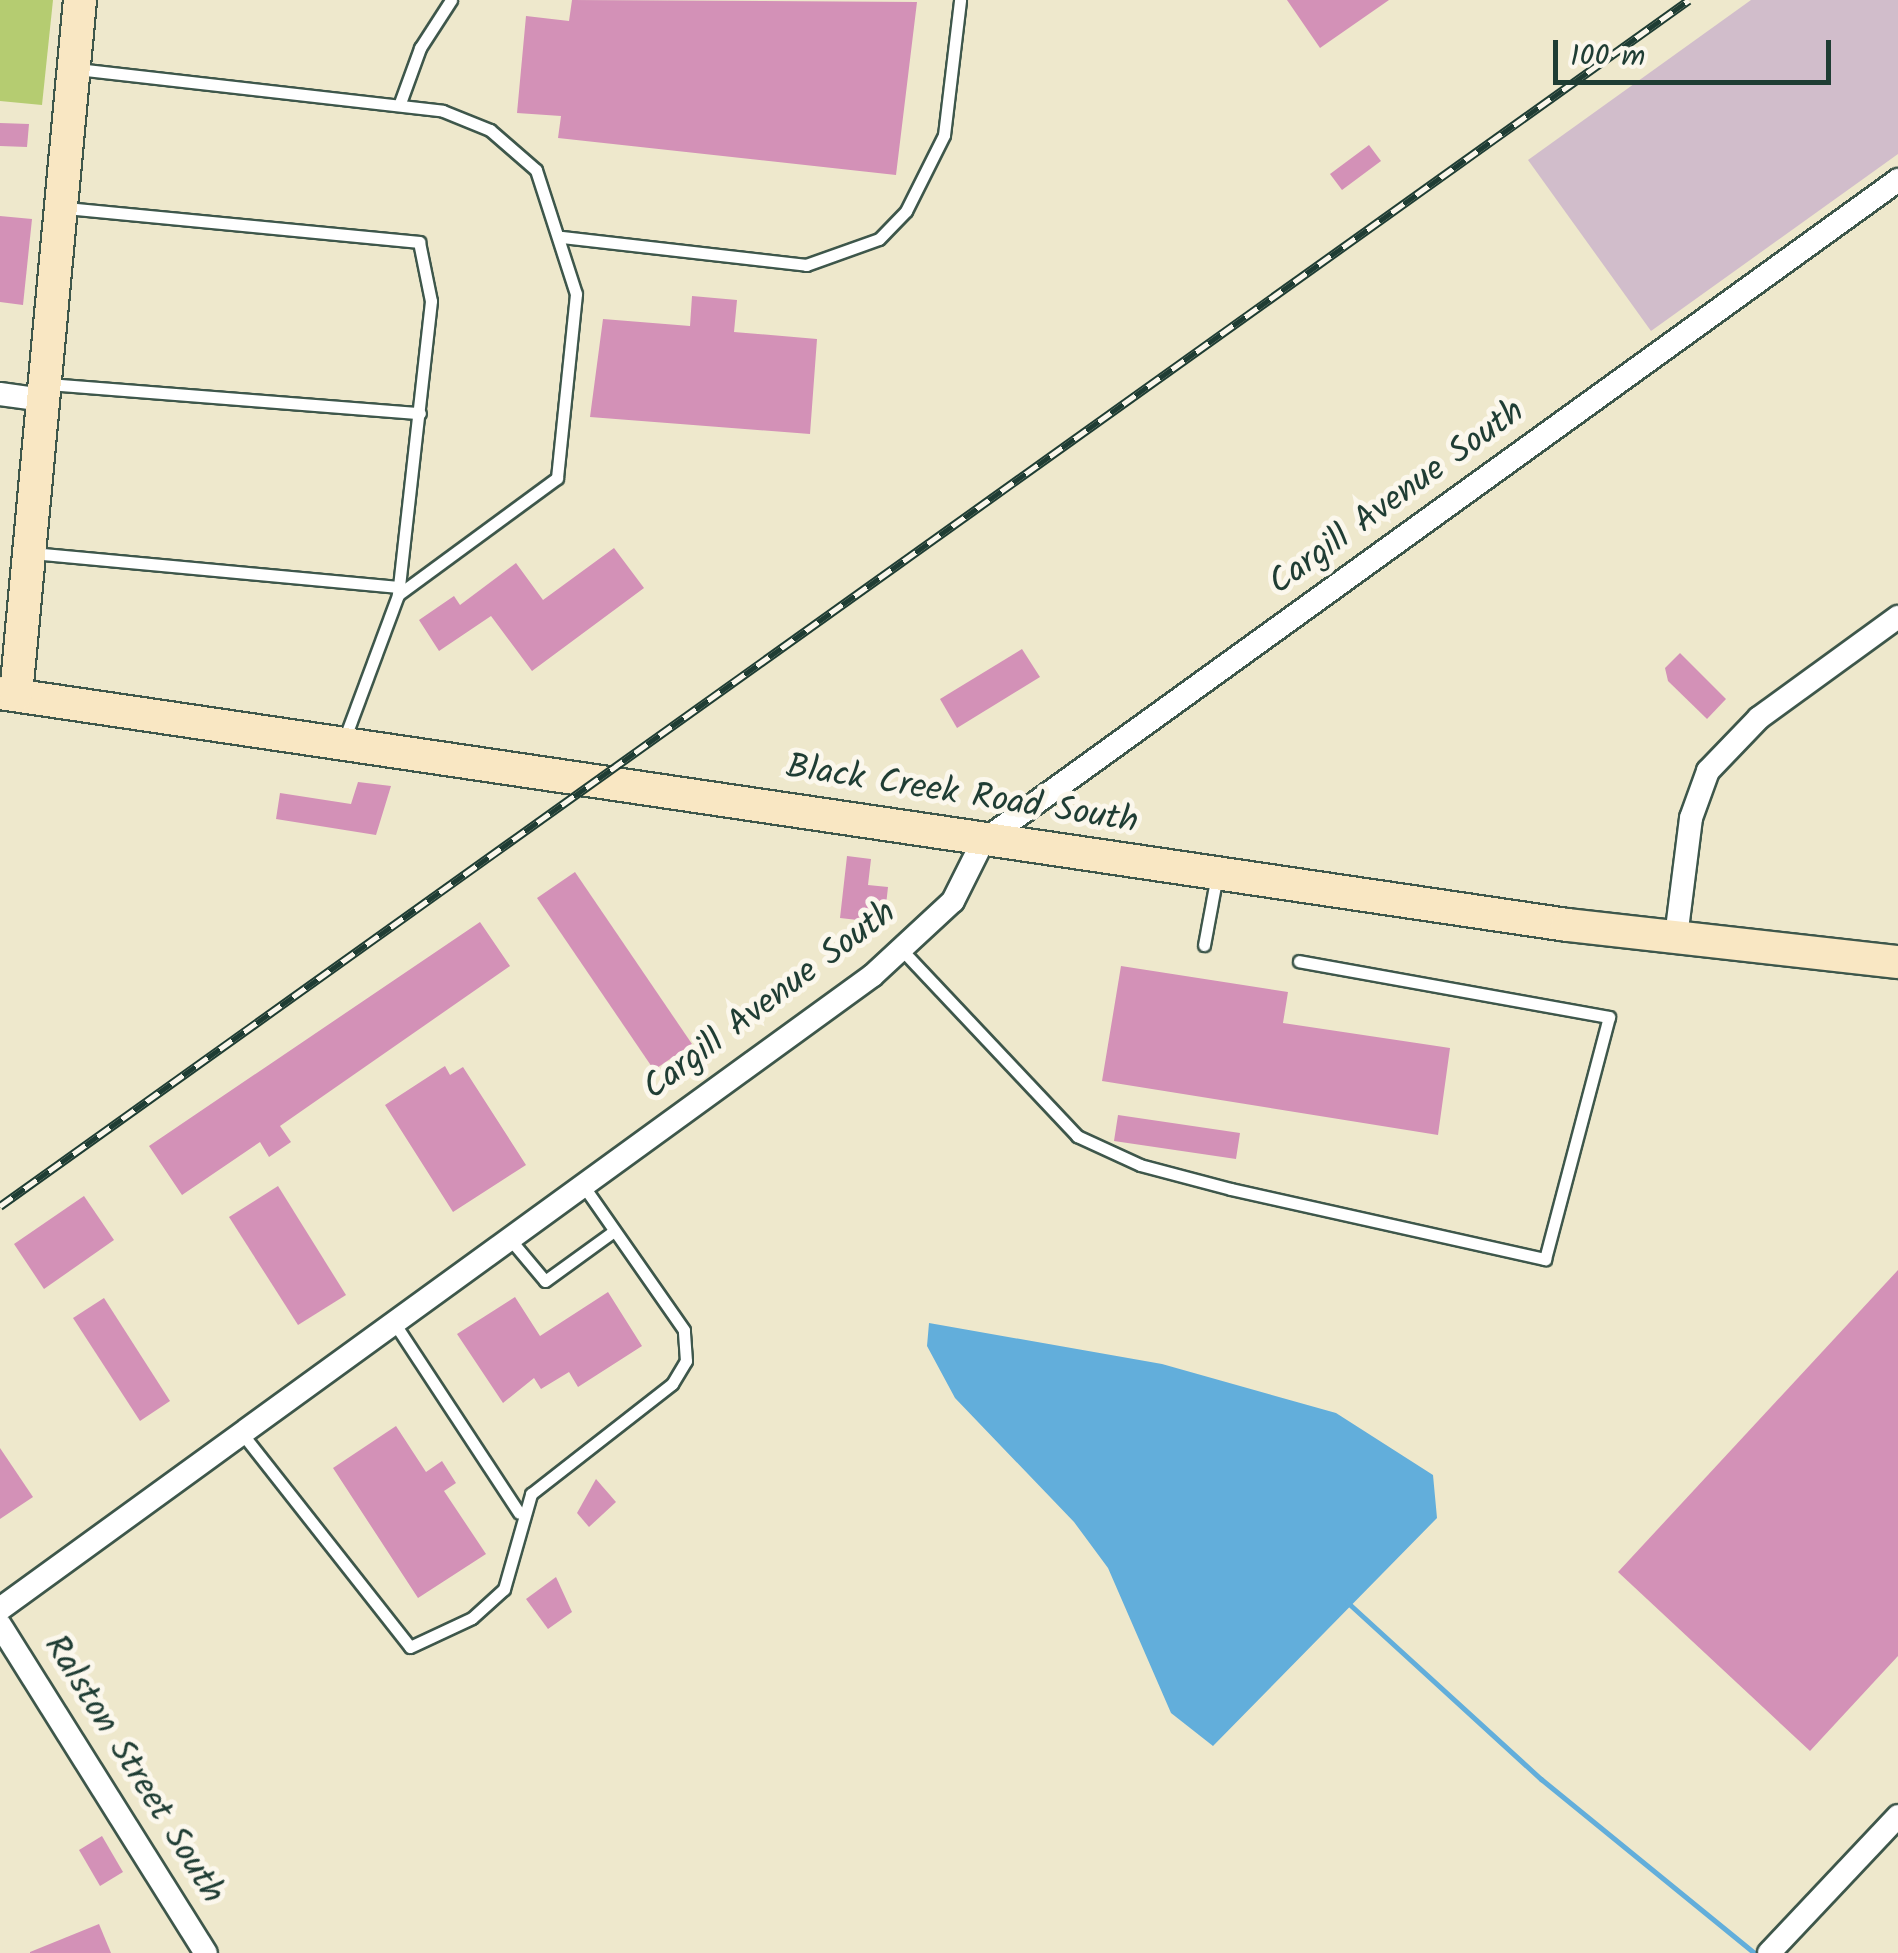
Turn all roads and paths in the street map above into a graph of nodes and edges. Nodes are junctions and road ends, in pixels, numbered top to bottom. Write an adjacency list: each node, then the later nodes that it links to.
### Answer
1 (80, 0): 4 (street)
2 (451, 0): 5 (lane)
3 (960, 0): 8 (lane)
4 (73, 68): 5 (lane); 7 (street)
5 (400, 104): 8 (lane)
6 (1898, 180): 17 (street, Cargill Avenue South)
7 (63, 208): 9 (street); 11 (lane)
8 (562, 237): 13 (lane)
9 (43, 392): 10 (street); 11 (lane); 12 (street)
10 (0, 394)
11 (420, 413): 13 (lane)
12 (28, 553): 13 (lane); 15 (street)
13 (398, 591): 16 (lane)
14 (1898, 617): 19 (street)
15 (8, 694): 16 (street, Black Creek Road South)
16 (343, 744): 17 (street, Black Creek Road South)
17 (983, 841): 18 (street, Black Creek Road South); 21 (street, Cargill Avenue South)
18 (1217, 874): 19 (street, Black Creek Road South); 20 (lane)
19 (1676, 938): 23 (street, Black Creek Road South)
20 (1204, 945)
21 (901, 949): 22 (lane); 24 (street, Cargill Avenue South)
22 (1299, 961)
23 (1898, 962)
24 (585, 1188): 25 (lane); 26 (street, Cargill Avenue South)
25 (614, 1231): 26 (lane); 29 (lane)
26 (514, 1244): 27 (street, Cargill Avenue South)
27 (397, 1326): 28 (street, Cargill Avenue South); 29 (lane)
28 (244, 1436): 29 (lane); 30 (street, Cargill Avenue South)
29 (519, 1513)
30 (0, 1608)
31 (0, 1625): 33 (street, Ralston Street South)
32 (1898, 1816): 34 (street)
33 (206, 1953)
34 (1769, 1953)

